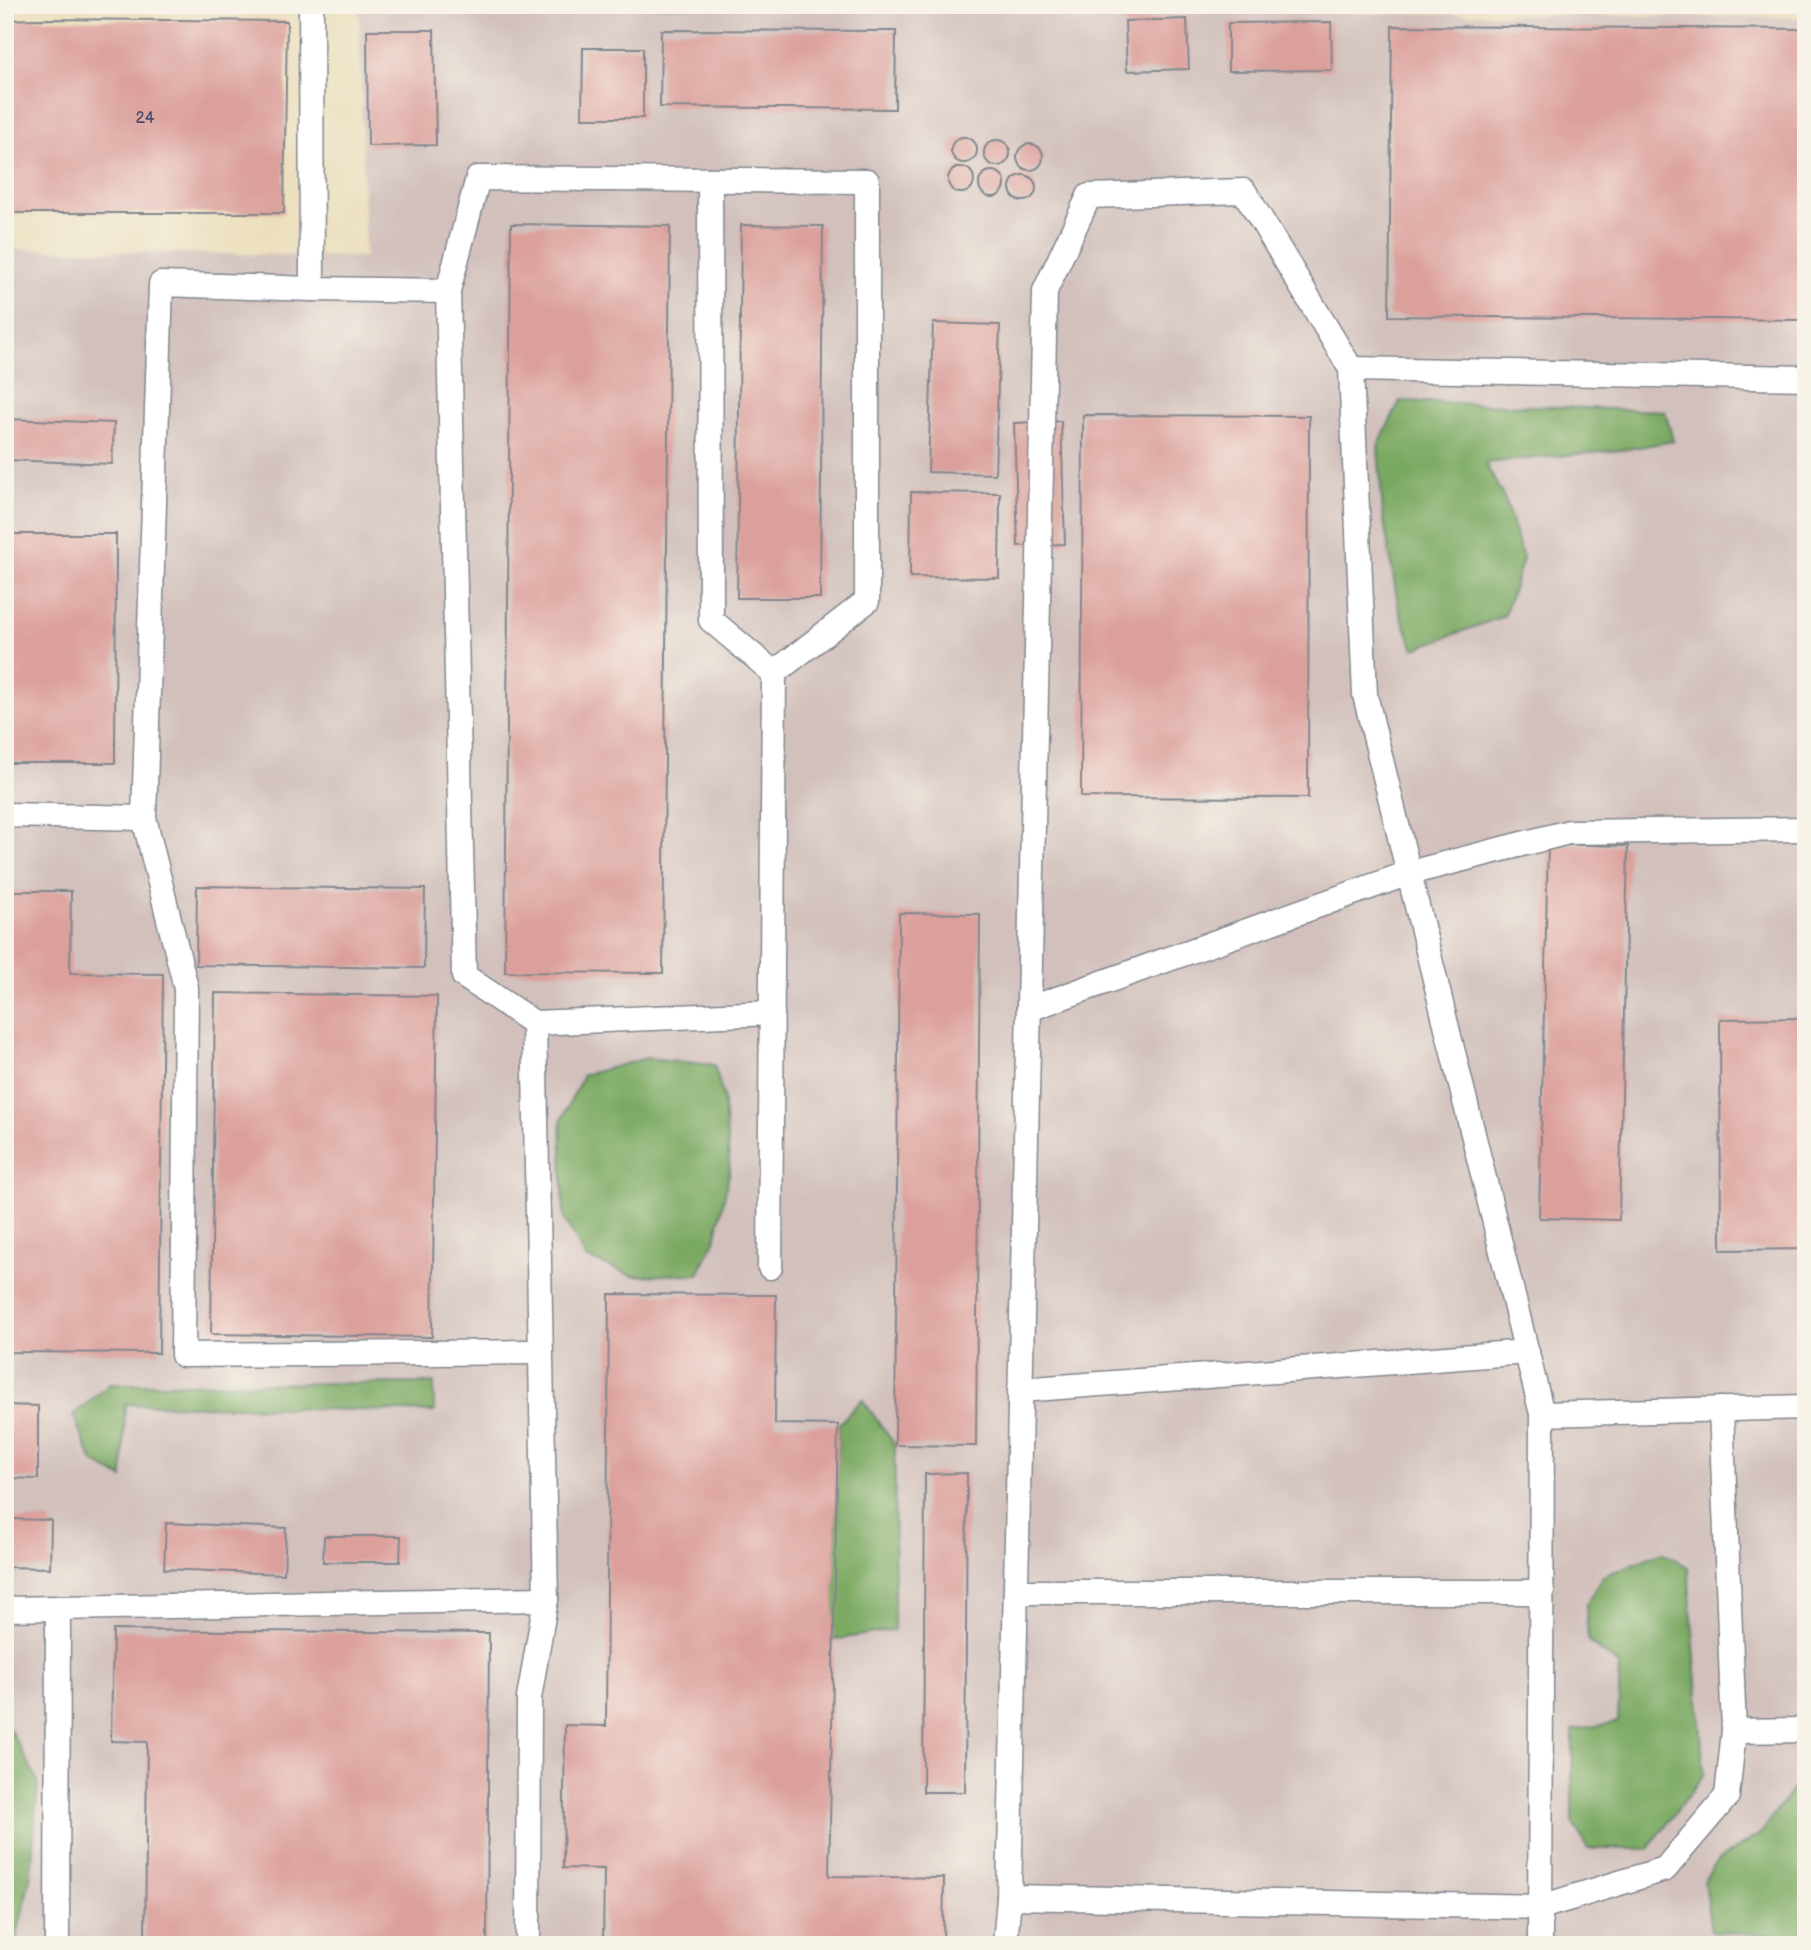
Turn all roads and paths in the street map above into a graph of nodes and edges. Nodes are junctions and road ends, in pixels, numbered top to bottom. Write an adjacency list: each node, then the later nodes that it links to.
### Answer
1 (311, 5): 3 (lane)
2 (710, 180): 4 (lane); 7 (lane); 7 (lane)
3 (312, 289): 4 (lane); 9 (lane)
4 (447, 291): 14 (lane)
5 (1351, 369): 6 (lane); 11 (lane); 12 (lane)
6 (1806, 379)
7 (774, 673): 13 (lane)
8 (5, 815): 9 (lane)
9 (144, 818): 16 (lane)
10 (1806, 829): 11 (lane)
11 (1409, 873): 12 (lane); 17 (lane)
12 (1029, 1009): 18 (lane)
13 (772, 1013): 14 (lane); 15 (lane)
14 (534, 1023): 16 (lane)
15 (770, 1267)
16 (541, 1352): 24 (lane)
17 (1527, 1352): 18 (lane); 21 (lane)
18 (1020, 1390): 22 (lane)
19 (1806, 1407): 20 (lane)
20 (1721, 1409): 21 (lane); 28 (lane)
21 (1542, 1414): 23 (lane)
22 (1016, 1592): 23 (lane); 29 (lane)
23 (1542, 1592): 30 (lane)
24 (546, 1599): 25 (lane); 32 (lane)
25 (58, 1608): 26 (lane); 31 (lane)
26 (5, 1609)
27 (1806, 1730): 28 (lane)
28 (1734, 1731): 30 (lane)
29 (1009, 1897): 30 (lane); 33 (lane)
30 (1541, 1907): 34 (lane)
31 (57, 1945)
32 (528, 1945)
33 (1004, 1945)
34 (1540, 1945)

